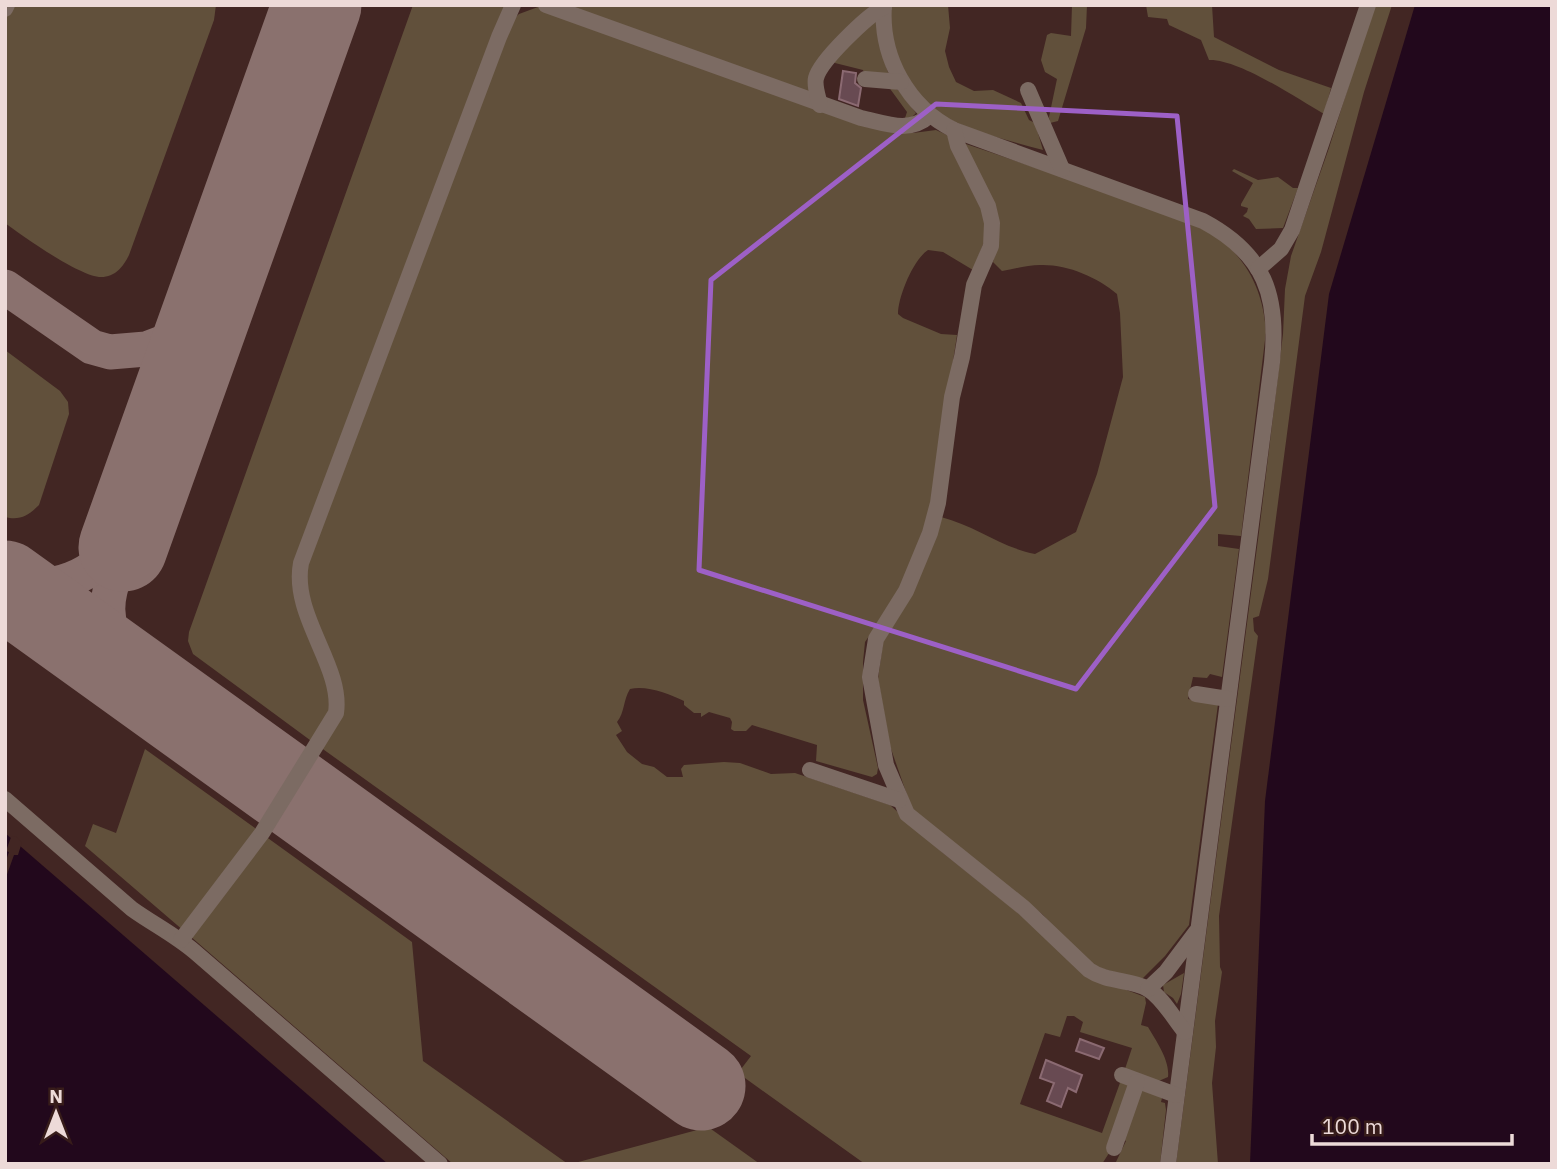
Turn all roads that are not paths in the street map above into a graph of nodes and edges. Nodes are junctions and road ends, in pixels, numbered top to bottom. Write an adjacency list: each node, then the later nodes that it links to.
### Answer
1 (513, 5): 19 (lane)
2 (546, 5): 8 (lane)
3 (1368, 5): 12 (lane)
4 (884, 6): 6 (lane); 8 (lane)
5 (865, 79): 6 (lane)
6 (901, 82): 9 (lane)
7 (1028, 90): 11 (lane)
8 (820, 105): 9 (lane)
9 (929, 116): 10 (lane)
10 (954, 130): 11 (lane); 17 (lane)
11 (1062, 169): 12 (lane)
12 (1258, 269): 14 (lane)
13 (1196, 694): 14 (lane)
14 (1227, 698): 18 (lane)
15 (810, 770): 17 (lane)
16 (5, 799): 19 (lane)
17 (899, 800): 20 (lane)
18 (1198, 929): 20 (lane); 21 (lane)
19 (181, 940): 26 (lane)
20 (1148, 989): 21 (lane)
21 (1185, 1032): 24 (lane)
22 (1122, 1075): 23 (lane)
23 (1137, 1082): 24 (lane); 25 (lane)
24 (1176, 1095): 27 (lane)
25 (1114, 1149)
26 (440, 1164)
27 (1168, 1164)

